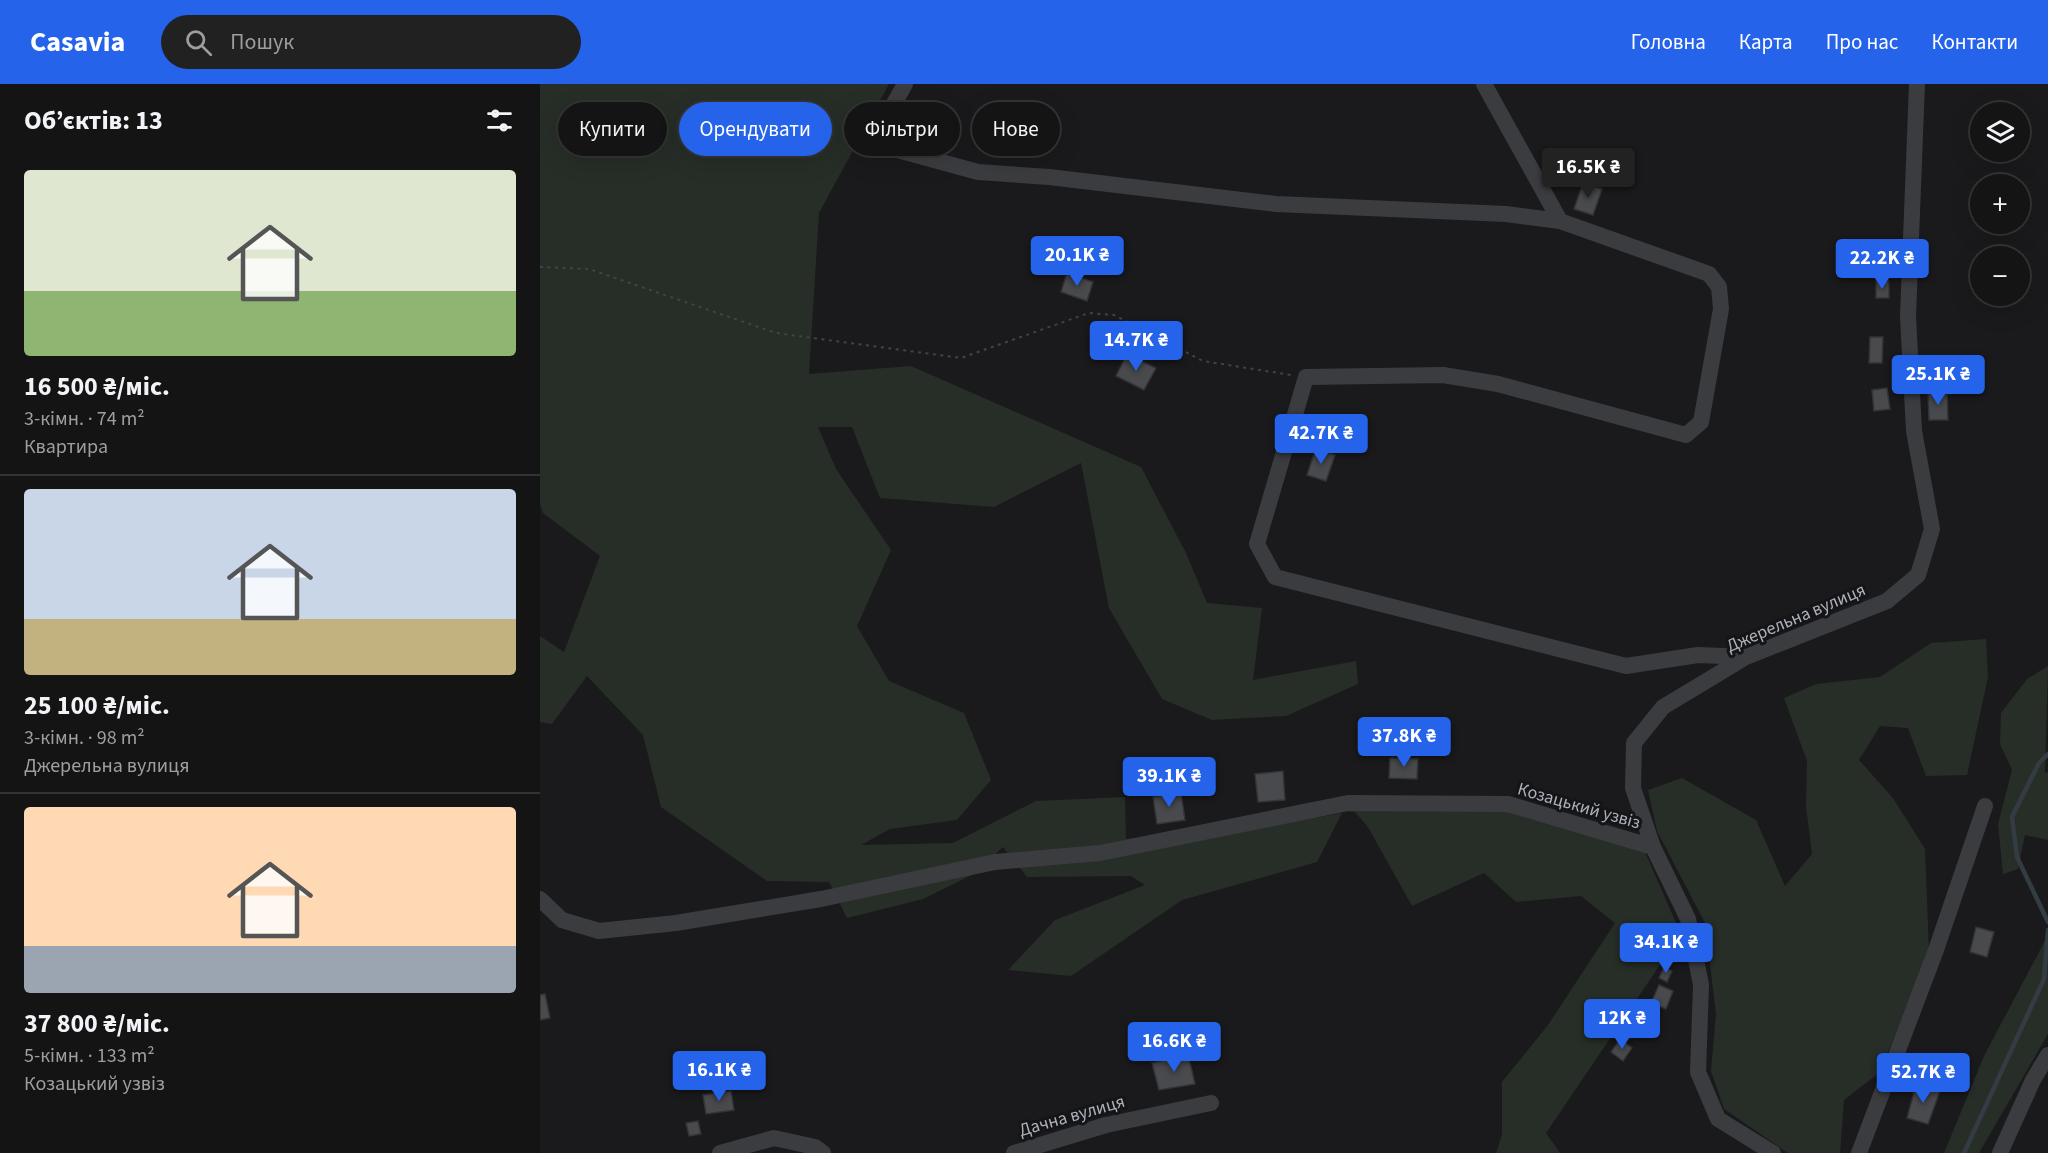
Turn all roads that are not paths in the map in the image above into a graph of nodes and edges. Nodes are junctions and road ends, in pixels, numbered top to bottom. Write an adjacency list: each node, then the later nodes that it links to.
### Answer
1 (905, 84): 4 (street)
2 (1484, 84): 4 (street)
3 (1917, 84): 5 (street, Джерельна вулиця)
4 (1560, 221): 5 (street)
5 (1746, 657): 7 (street, Джерельна вулиця)
6 (1985, 806): 15 (street)
7 (1653, 847): 8 (street, Козацький узвіз); 14 (street, Джерельна вулиця)
8 (540, 899)
9 (2048, 1055): 16 (street)
10 (1211, 1103): 13 (street, Дачна вулиця)
11 (720, 1153): 12 (street)
12 (823, 1153)
13 (1014, 1153)
14 (1773, 1153)
15 (1859, 1153)
16 (2000, 1153)

